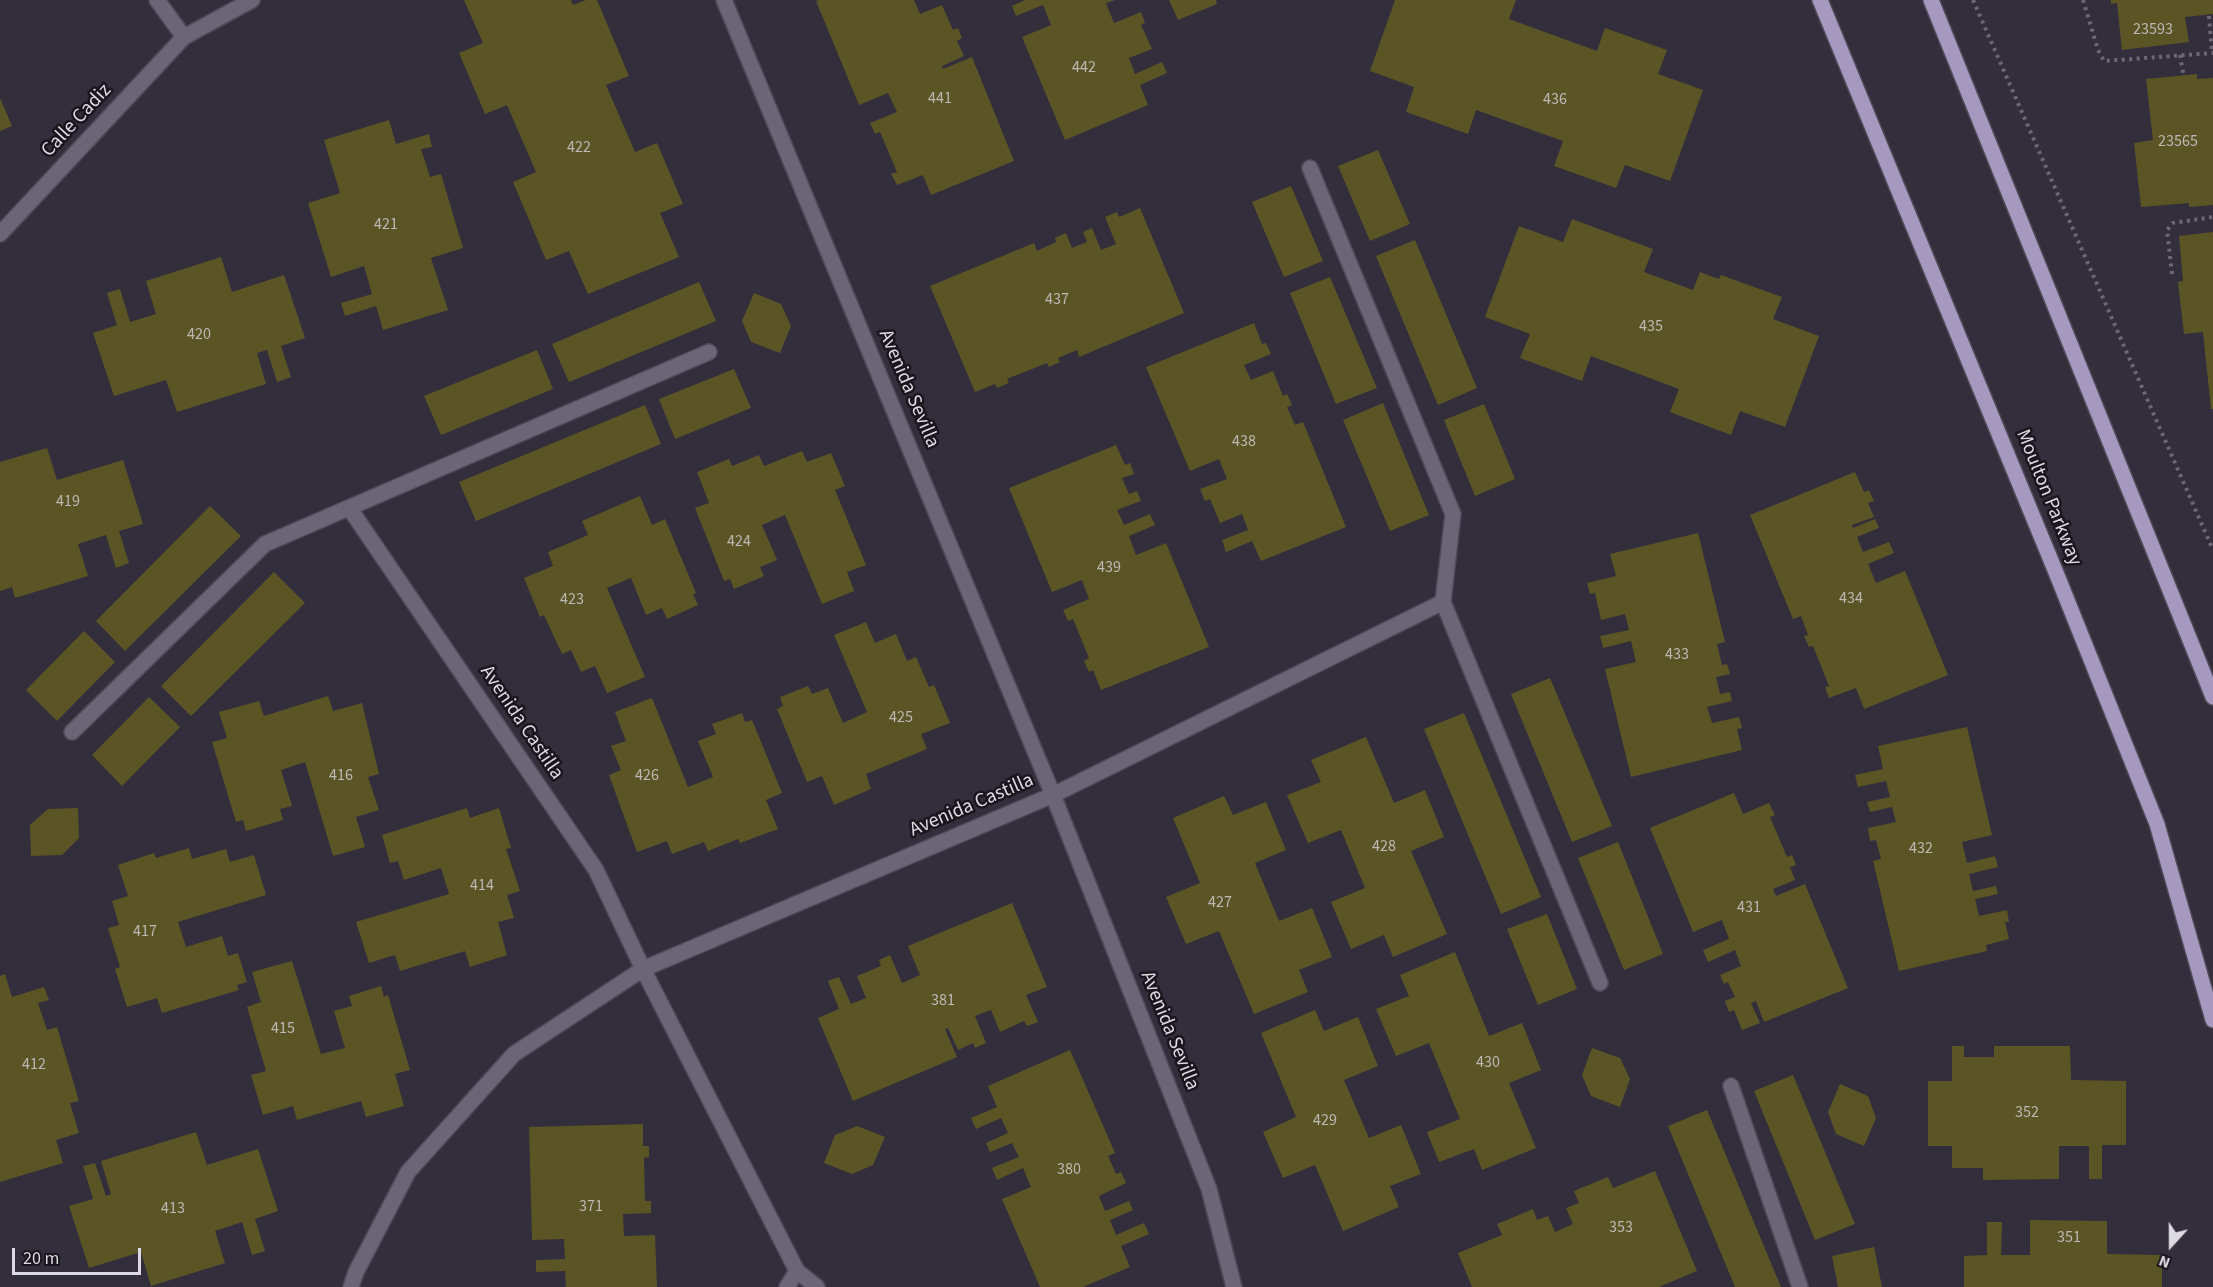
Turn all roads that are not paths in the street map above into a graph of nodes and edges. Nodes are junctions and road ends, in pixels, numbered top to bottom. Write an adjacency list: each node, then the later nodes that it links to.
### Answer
1 (157, 0): 6 (street)
2 (252, 0): 6 (street, Calle Cadiz)
3 (724, 0): 14 (street, Avenida Sevilla)
4 (1820, 0): 17 (main road, Moulton Parkway)
5 (1930, 0): 12 (main road)
6 (184, 37): 8 (street, Calle Cadiz)
7 (1310, 168): 11 (street)
8 (0, 234)
9 (709, 352): 10 (street)
10 (350, 509): 13 (street); 15 (street, Avenida Castilla)
11 (1443, 602): 14 (street); 16 (street)
12 (2213, 697)
13 (72, 732)
14 (1053, 795): 15 (street, Avenida Castilla); 23 (street, Avenida Sevilla)
15 (643, 969): 19 (street, Avenida Castilla); 20 (street, Avenida Castilla)
16 (1600, 982)
17 (2213, 1020)
18 (1731, 1086): 24 (street)
19 (797, 1271): 21 (street); 22 (street)
20 (351, 1287)
21 (787, 1287)
22 (817, 1287)
23 (1234, 1287)
24 (1800, 1287)

